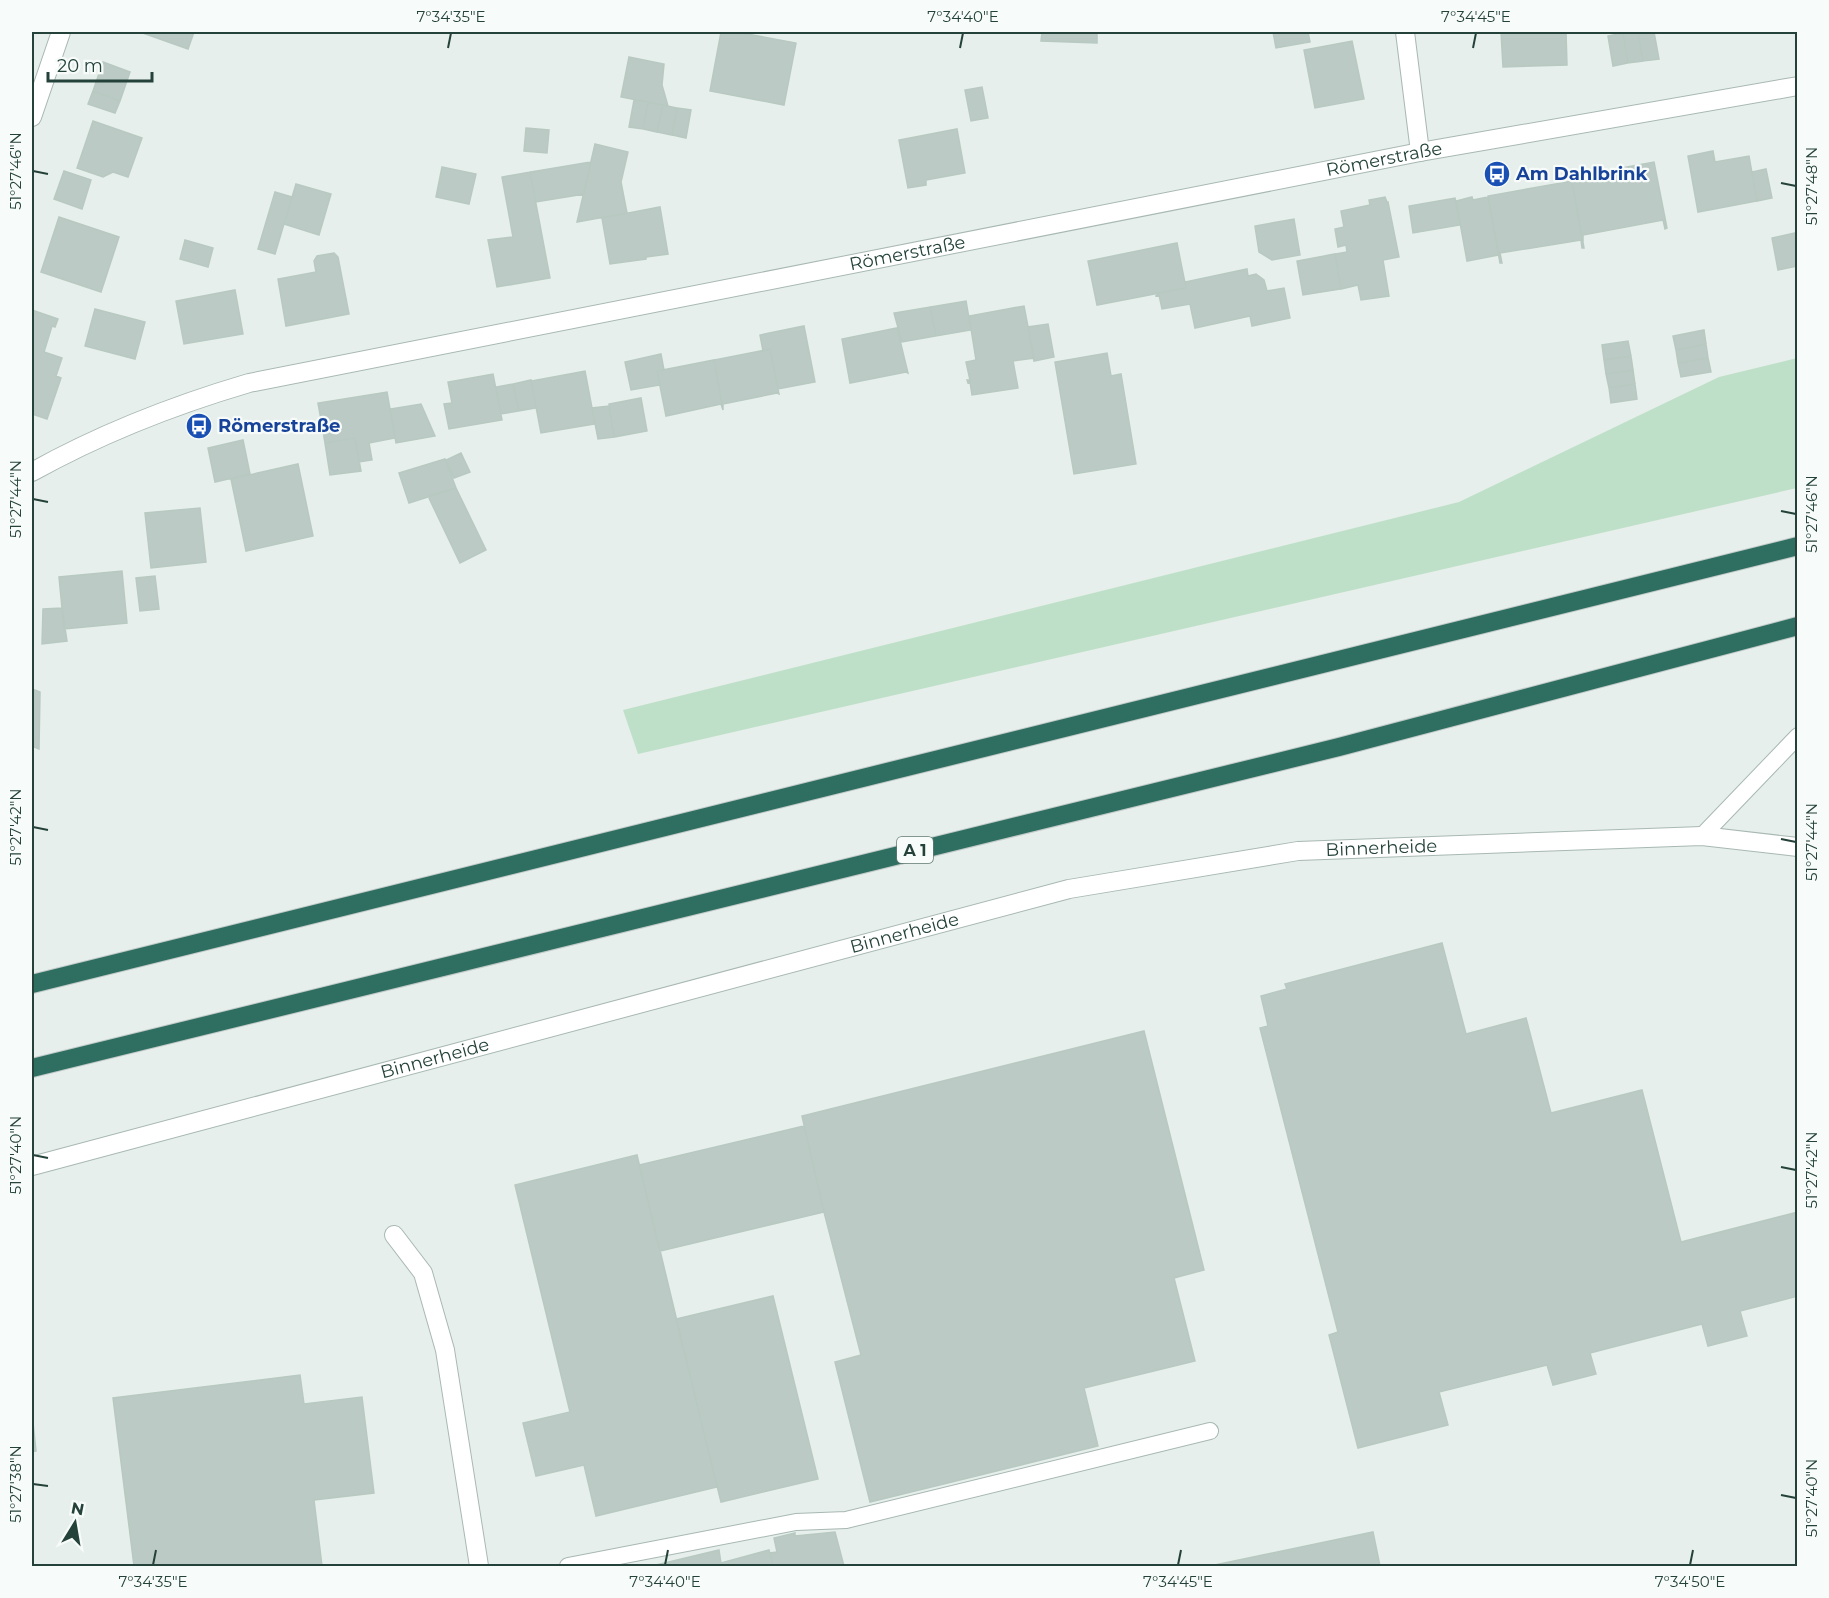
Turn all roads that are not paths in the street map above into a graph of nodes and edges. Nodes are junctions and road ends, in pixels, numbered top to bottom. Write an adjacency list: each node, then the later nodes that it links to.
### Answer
1 (61, 32): 4 (street)
2 (1405, 32): 5 (street)
3 (1797, 86): 5 (street, Römerstraße)
4 (32, 117)
5 (1420, 152): 6 (street, Römerstraße)
6 (32, 472)
7 (1797, 546): 12 (highway)
8 (1797, 626): 13 (highway, A 1)
9 (1797, 736): 10 (lane)
10 (1702, 836): 11 (street, Binnerheide); 14 (street, Binnerheide)
11 (1797, 847)
12 (32, 984)
13 (32, 1068)
14 (32, 1166)
15 (394, 1235): 17 (street)
16 (1210, 1431): 18 (lane)
17 (479, 1566)
18 (568, 1566)

